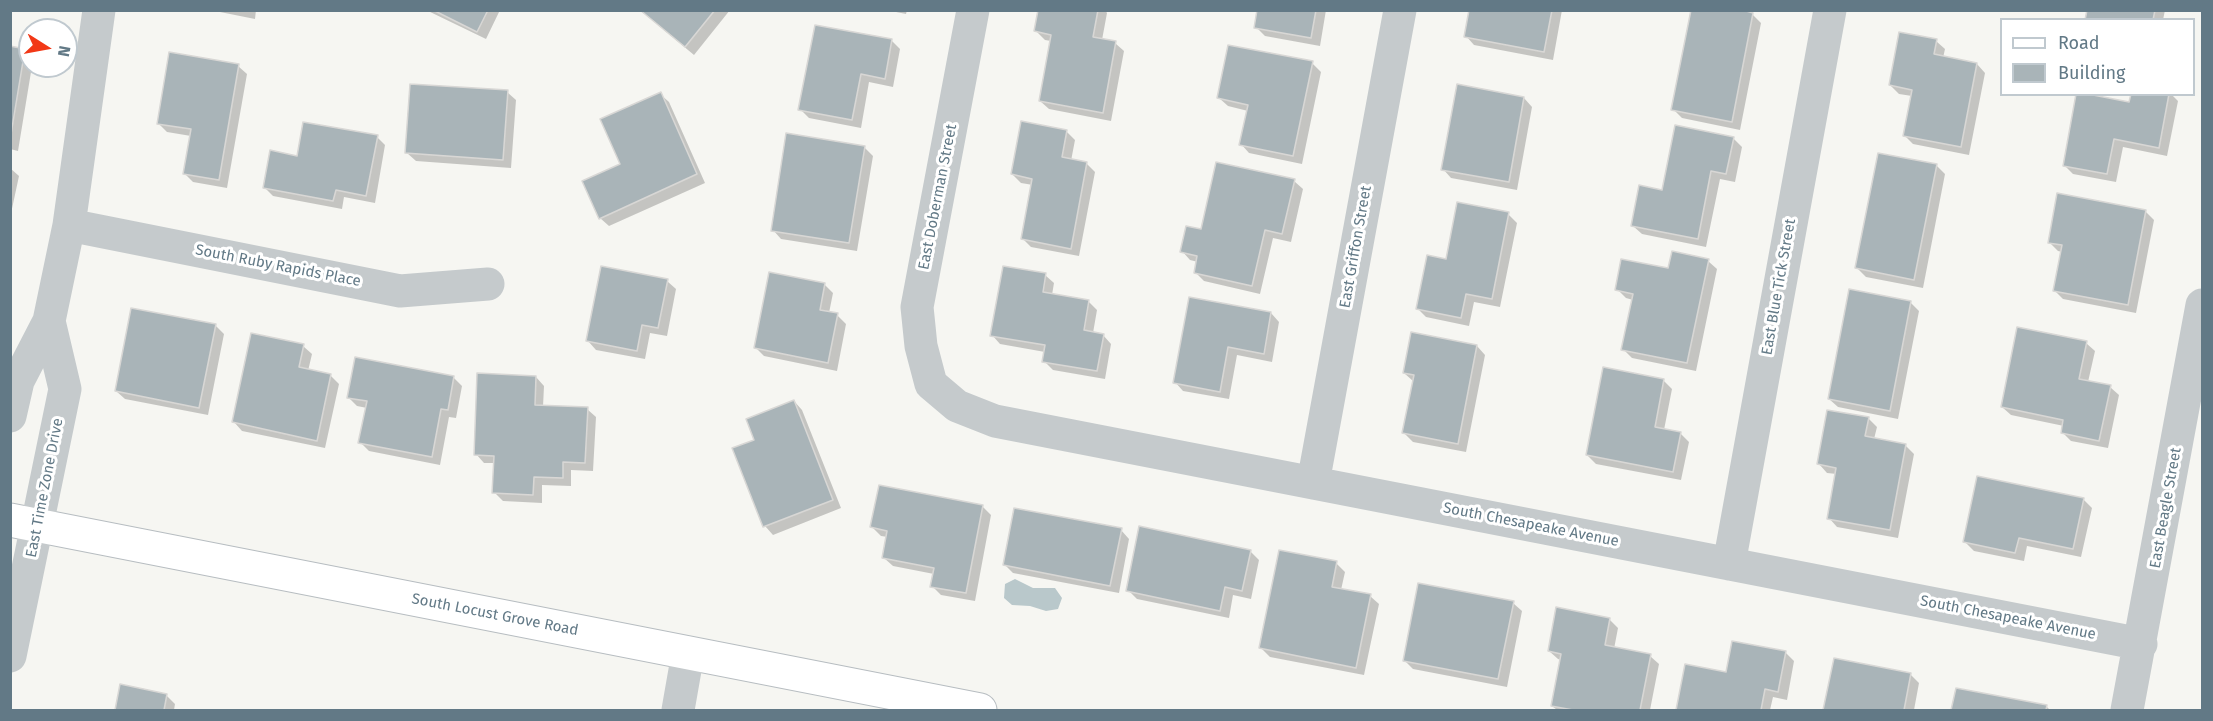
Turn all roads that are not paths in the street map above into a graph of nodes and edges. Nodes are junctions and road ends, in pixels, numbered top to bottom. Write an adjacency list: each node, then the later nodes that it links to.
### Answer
1 (99, 10): 5 (street, East Time Zone Drive)
2 (972, 10): 9 (street, East Doberman Street)
3 (1400, 10): 11 (street, East Griffon Street)
4 (1830, 10): 13 (street, East Blue Tick Street)
5 (69, 225): 6 (street, South Ruby Rapids Place); 8 (street, East Time Zone Drive)
6 (488, 284)
7 (2202, 305): 14 (street, East Beagle Street)
8 (49, 321): 10 (street, East Time Zone Drive); 12 (street, East Time Zone Drive)
9 (931, 384): 11 (street, South Chesapeake Avenue)
10 (10, 416)
11 (1313, 483): 13 (street, South Chesapeake Avenue)
12 (24, 523): 15 (main road, South Locust Grove Road); 16 (street, East Time Zone Drive)
13 (1729, 564): 14 (street, South Chesapeake Avenue)
14 (2141, 644): 19 (street, East Beagle Street)
15 (688, 653): 17 (street); 18 (main road, South Locust Grove Road)
16 (10, 656)
17 (678, 711)
18 (980, 711)
19 (2127, 711)

